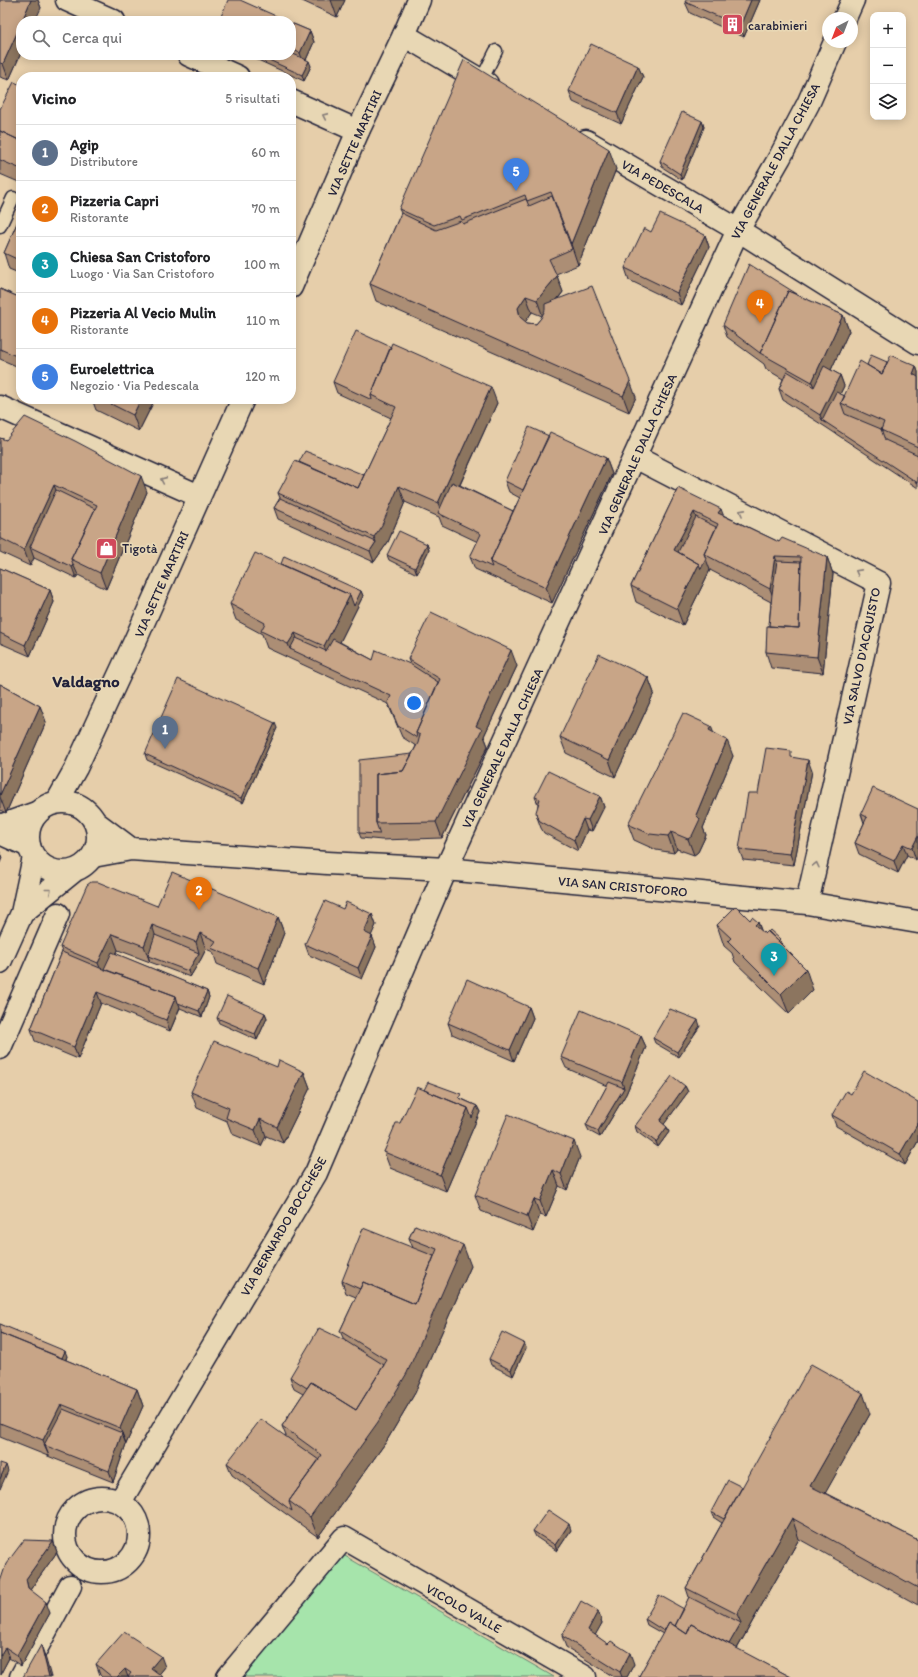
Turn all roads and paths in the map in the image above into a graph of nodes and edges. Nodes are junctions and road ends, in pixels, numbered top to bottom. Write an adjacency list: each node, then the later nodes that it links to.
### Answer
1 (67, 0): 5 (street)
2 (419, 0): 6 (street, VIA SETTE MARTIRI)
3 (853, 0): 4 (street)
4 (848, 12)
5 (103, 16)
6 (404, 34): 11 (street); 14 (street, VIA SETTE MARTIRI)
7 (832, 48): 18 (street, VIA GENERALE DALLA CHIESA)
8 (496, 51): 11 (lane)
9 (200, 60): 10 (street)
10 (227, 72)
11 (481, 81): 12 (street)
12 (501, 92)
13 (296, 103): 14 (street, one-way to 13)
14 (358, 131): 19 (street, VIA SETTE MARTIRI)
15 (569, 132): 18 (street, VIA PEDESCALA)
16 (13, 198): 17 (lane)
17 (0, 226)
18 (738, 230): 20 (street, VIA PEDESCALA); 23 (street, VIA GENERALE DALLA CHIESA)
19 (296, 275)
20 (918, 343)
21 (241, 404): 24 (street, VIA SETTE MARTIRI)
22 (0, 408): 24 (street, one-way to 22)
23 (635, 456): 34 (street, VIA GENERALE DALLA CHIESA); 36 (street, VIA SALVO D'ACQUISTO, one-way to 23)
24 (199, 496): 25 (street, VIA SETTE MARTIRI)
25 (76, 768): 26 (street, VIA SETTE MARTIRI); 28 (street)
26 (57, 802): 27 (street); 28 (street)
27 (36, 813): 29 (street); 32 (street)
28 (92, 817): 31 (street); 33 (street)
29 (0, 826)
30 (0, 833): 32 (street)
31 (131, 849): 33 (street, VIA SAN CRISTOFORO); 34 (street, VIA SAN CRISTOFORO)
32 (31, 852): 35 (street); 37 (street)
33 (93, 856): 35 (street)
34 (446, 869): 36 (street, VIA SAN CRISTOFORO); 42 (street, VIA BERNARDO BOCCHESE)
35 (75, 870): 37 (street, one-way to 35)
36 (808, 903): 39 (street, VIA SAN CRISTOFORO)
37 (22, 913): 40 (street)
38 (58, 914): 41 (street)
39 (918, 922)
40 (0, 962)
41 (0, 1048)
42 (120, 1502)
43 (70, 1586): 44 (street)
44 (21, 1677)
45 (228, 1677): 46 (street, VICOLO VALLE)
46 (585, 1677)

